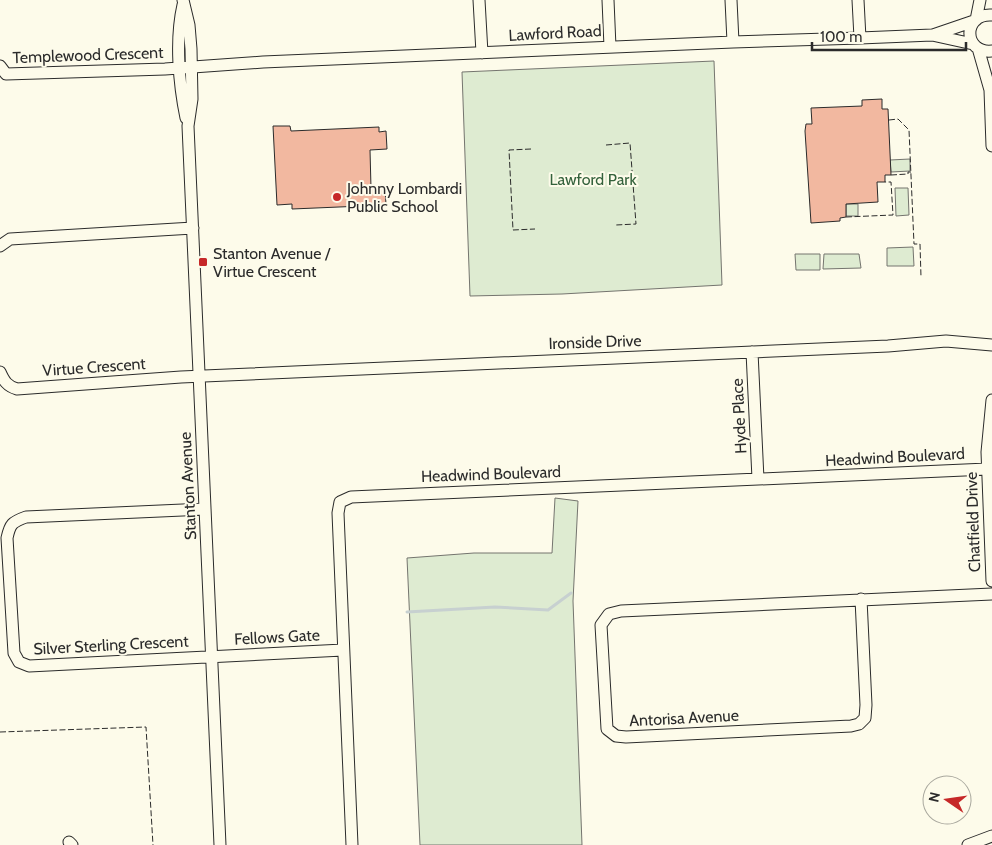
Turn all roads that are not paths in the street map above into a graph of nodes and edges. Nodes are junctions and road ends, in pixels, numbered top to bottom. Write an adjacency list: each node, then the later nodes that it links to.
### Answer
1 (184, 0): 17 (street, Stanton Avenue)
2 (479, 0): 15 (street)
3 (608, 0): 13 (street)
4 (731, 0): 11 (street)
5 (858, 0): 10 (street)
6 (980, 0): 8 (street)
7 (992, 15): 8 (street, Lawford Road)
8 (975, 20): 9 (street, Lawford Road); 12 (street)
9 (932, 35): 10 (street, Lawford Road); 12 (street, Lawford Road)
10 (860, 38): 11 (street, Lawford Road)
11 (733, 42): 13 (street, Lawford Road)
12 (976, 46): 14 (street, Lawford Road); 18 (street)
13 (610, 47): 15 (street, Lawford Road)
14 (992, 51)
15 (482, 53): 17 (street, Lawford Road)
16 (0, 66): 17 (street, Templewood Crescent)
17 (186, 67): 20 (street, Stanton Avenue)
18 (991, 87): 19 (street)
19 (992, 146)
20 (192, 228): 21 (street); 25 (street, Stanton Avenue)
21 (0, 246)
22 (992, 345): 23 (street, Ironside Drive)
23 (752, 352): 25 (street, Ironside Drive); 28 (street, Hyde Place)
24 (0, 372): 25 (street, Virtue Crescent)
25 (199, 376): 29 (street, Stanton Avenue)
26 (992, 400): 27 (street, Chatfield Drive)
27 (987, 469): 28 (street, Headwind Boulevard); 30 (street, Chatfield Drive)
28 (758, 479): 33 (street, Headwind Boulevard)
29 (205, 508): 34 (street, Stanton Avenue); 34 (street, Silver Sterling Crescent)
30 (992, 582)
31 (992, 594): 32 (street, Antorisa Avenue)
32 (861, 599): 32 (street, Antorisa Avenue)
33 (343, 650): 34 (street, Fellows Gate); 37 (street, Headwind Boulevard)
34 (212, 656): 36 (street, Stanton Avenue)
35 (992, 836): 38 (street)
36 (220, 845)
37 (352, 845)
38 (968, 845)

